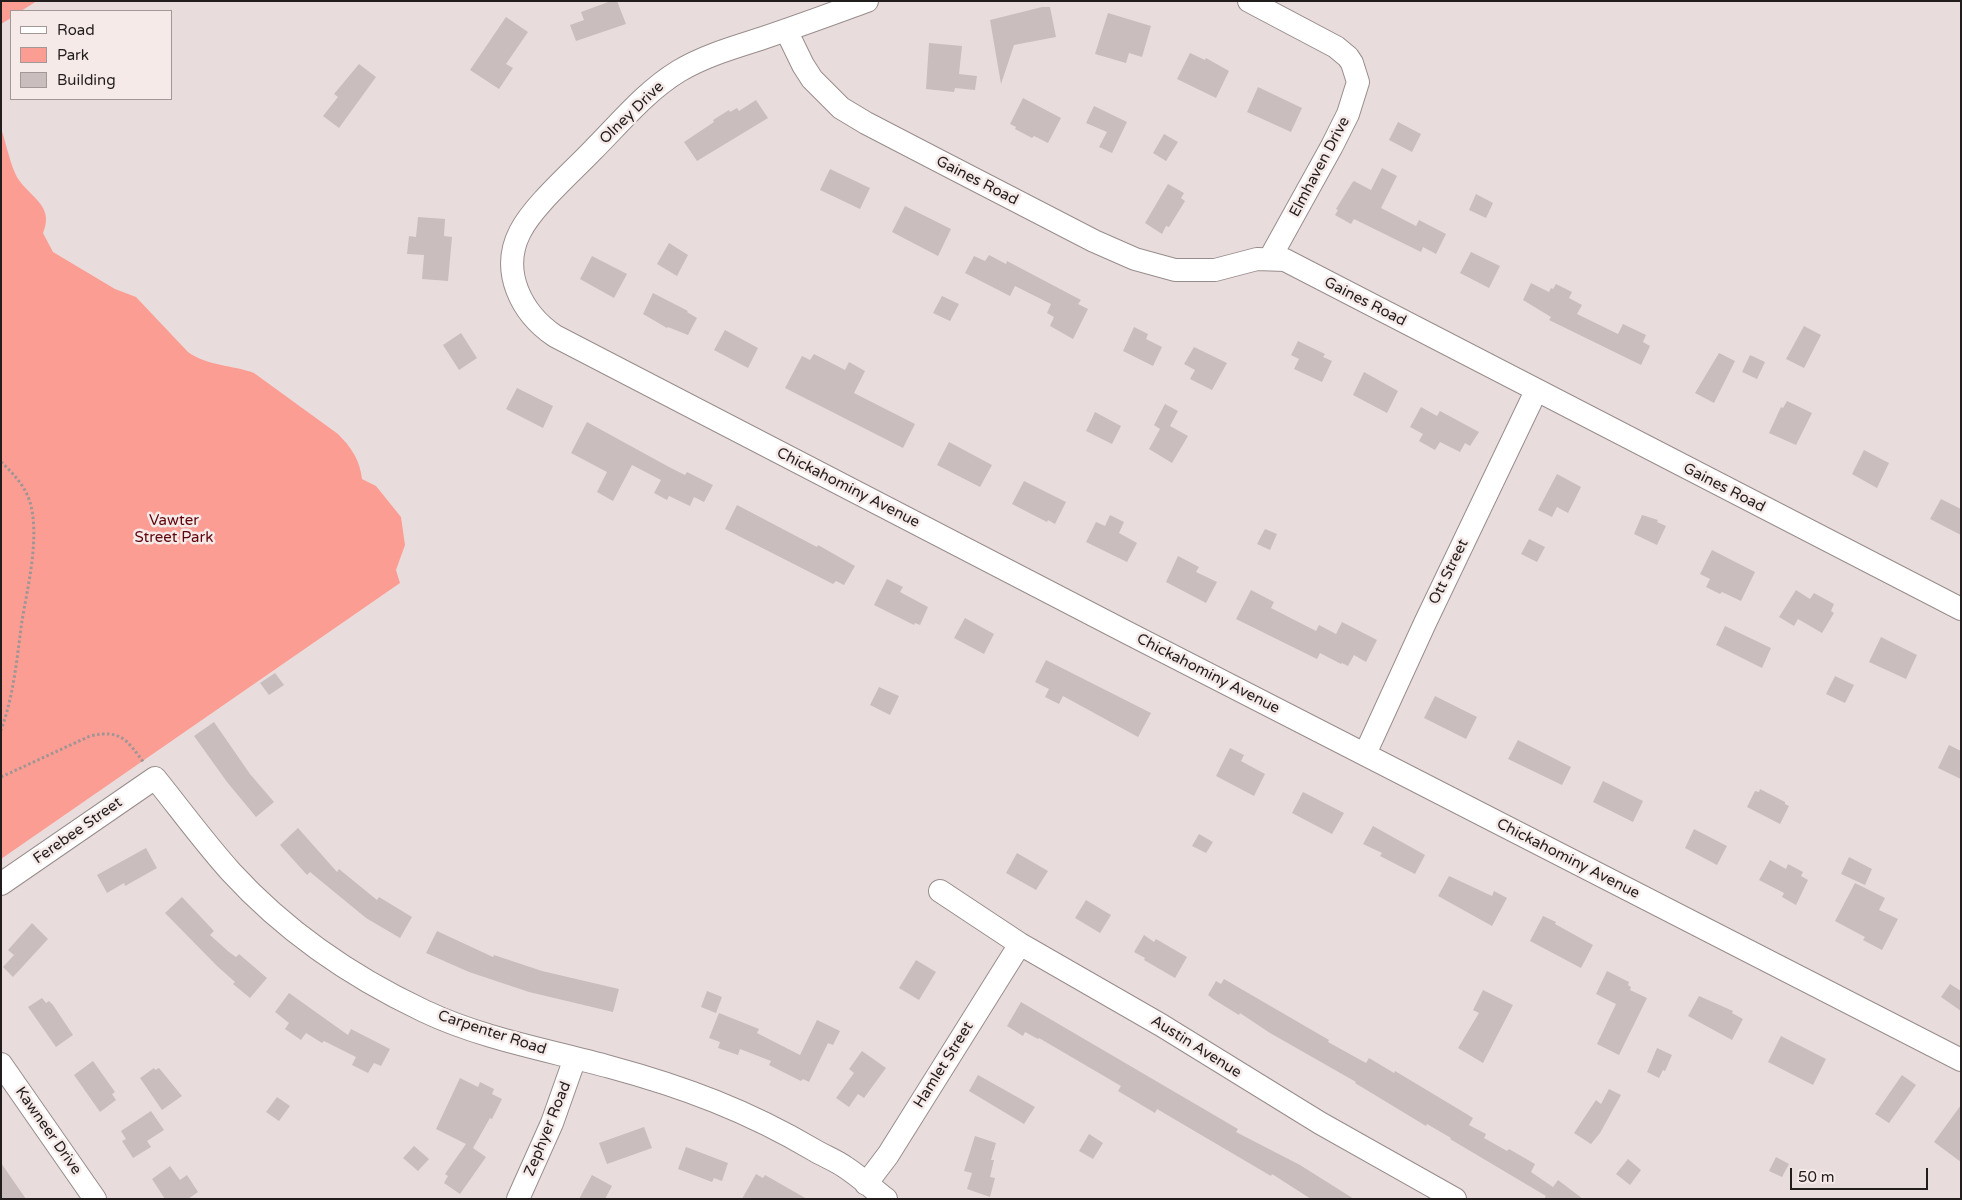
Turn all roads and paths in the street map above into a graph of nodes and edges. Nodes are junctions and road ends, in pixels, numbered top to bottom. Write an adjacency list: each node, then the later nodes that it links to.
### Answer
1 (867, 1): 3 (street, Olney Drive)
2 (1249, 1): 5 (street, Elmhaven Drive)
3 (786, 30): 4 (street, Olney Drive); 5 (street, Gaines Road)
4 (517, 241): 10 (street, Chickahominy Avenue)
5 (1270, 258): 6 (street, Gaines Road)
6 (1536, 391): 8 (street, Gaines Road); 10 (street, Ott Street)
7 (1, 462): 9 (path)
8 (1961, 609)
9 (1, 730)
10 (1364, 754): 17 (street, Chickahominy Avenue)
11 (1, 777): 12 (path)
12 (155, 778): 13 (street, Ferebee Street); 16 (street, Carpenter Road)
13 (1, 884)
14 (940, 891): 15 (street, Austin Avenue)
15 (1020, 944): 19 (street, Hamlet Street); 23 (street, Austin Avenue)
16 (575, 1058): 19 (street, Carpenter Road); 21 (street, Zephyer Road)
17 (1961, 1060)
18 (1, 1064): 20 (street, Kawneer Drive)
19 (866, 1184): 22 (street, Carpenter Road)
20 (96, 1199)
21 (518, 1199)
22 (886, 1199)
23 (1455, 1199)

